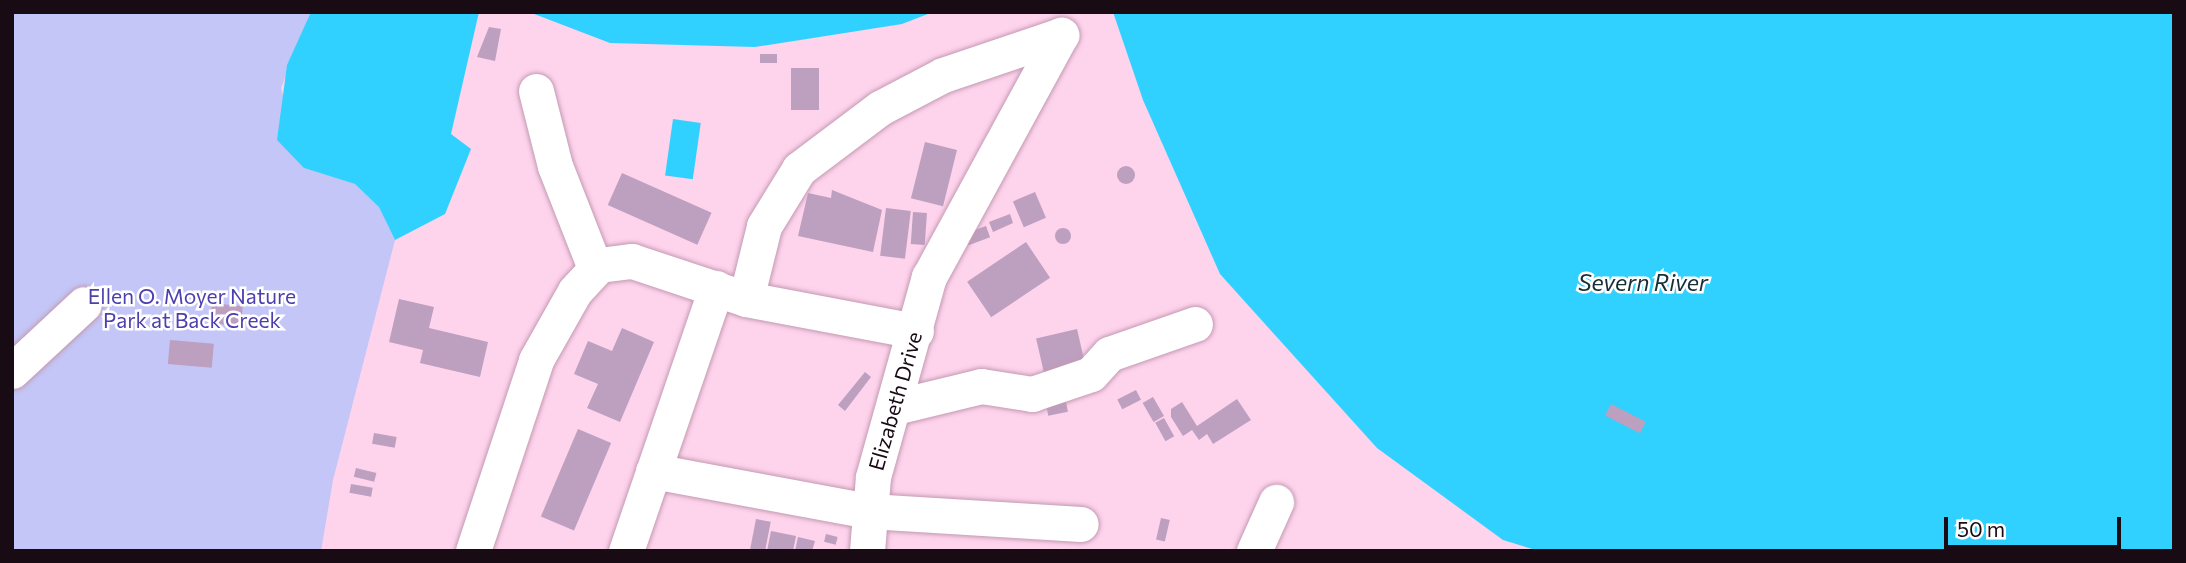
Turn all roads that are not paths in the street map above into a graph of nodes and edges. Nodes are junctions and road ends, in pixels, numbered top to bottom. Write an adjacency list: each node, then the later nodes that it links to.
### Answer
1 (536, 91): 2 (street)
2 (595, 268): 3 (street); 13 (street)
3 (731, 294): 6 (street); 6 (street, Elizabeth Drive); 9 (street)
4 (84, 304): 7 (street)
5 (1195, 324): 8 (street)
6 (916, 331): 8 (street, Elizabeth Drive)
7 (12, 372)
8 (895, 407): 11 (street, Elizabeth Drive)
9 (653, 471): 11 (street); 14 (street)
10 (1276, 502): 16 (street)
11 (869, 511): 12 (street); 15 (street, Elizabeth Drive)
12 (1081, 524)
13 (473, 551)
14 (626, 551)
15 (867, 551)
16 (1254, 551)

